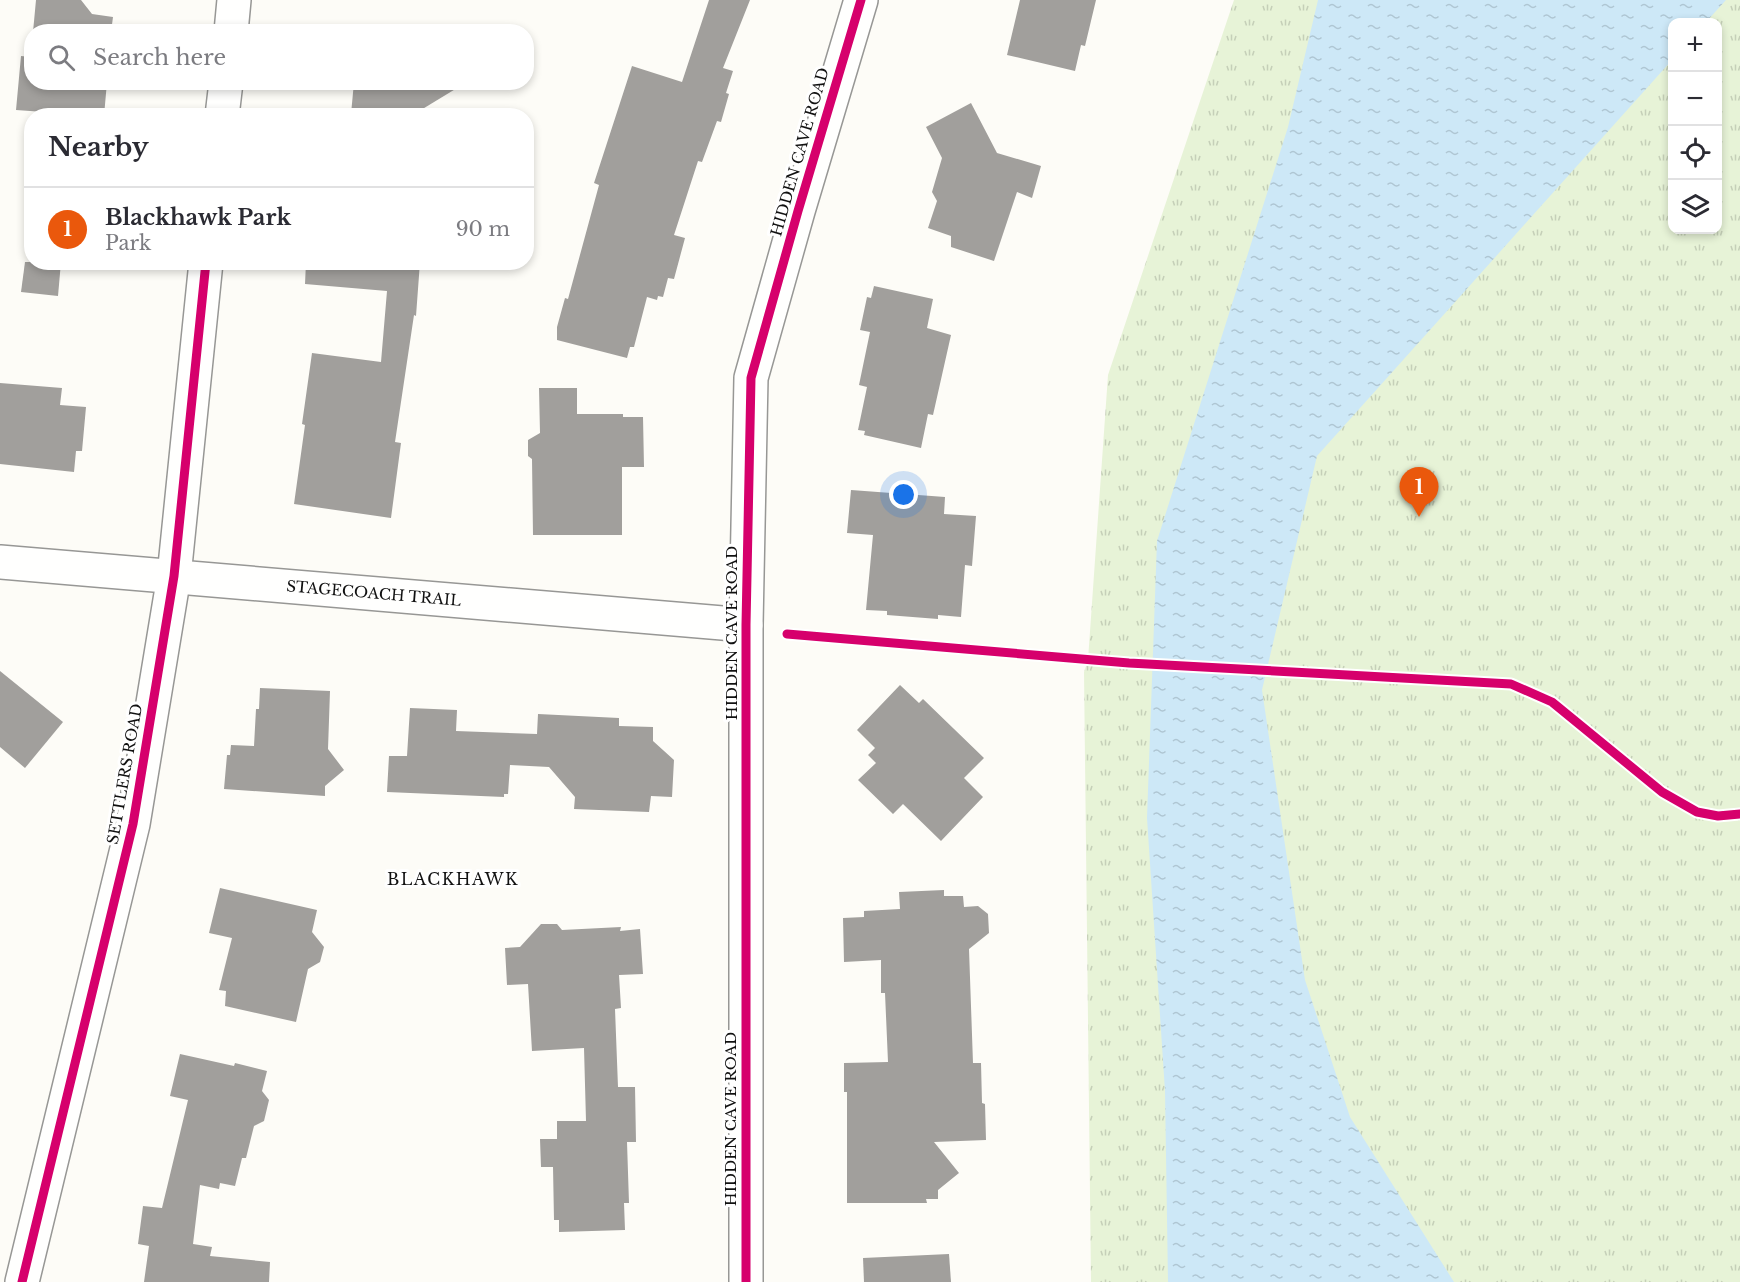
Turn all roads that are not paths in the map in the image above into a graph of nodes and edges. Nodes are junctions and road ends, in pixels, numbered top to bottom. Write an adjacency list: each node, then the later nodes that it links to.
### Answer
1 (234, 0): 3 (street)
2 (861, 0): 9 (street, HIDDEN CAVE ROAD)
3 (232, 24)
4 (225, 90): 5 (street)
5 (223, 108)
6 (205, 270): 8 (street, SETTLERS ROAD)
7 (0, 562): 8 (street, STAGECOACH TRAIL)
8 (174, 576): 9 (street, STAGECOACH TRAIL); 10 (street, SETTLERS ROAD)
9 (746, 625): 11 (street, HIDDEN CAVE ROAD)
10 (22, 1282)
11 (746, 1282)

